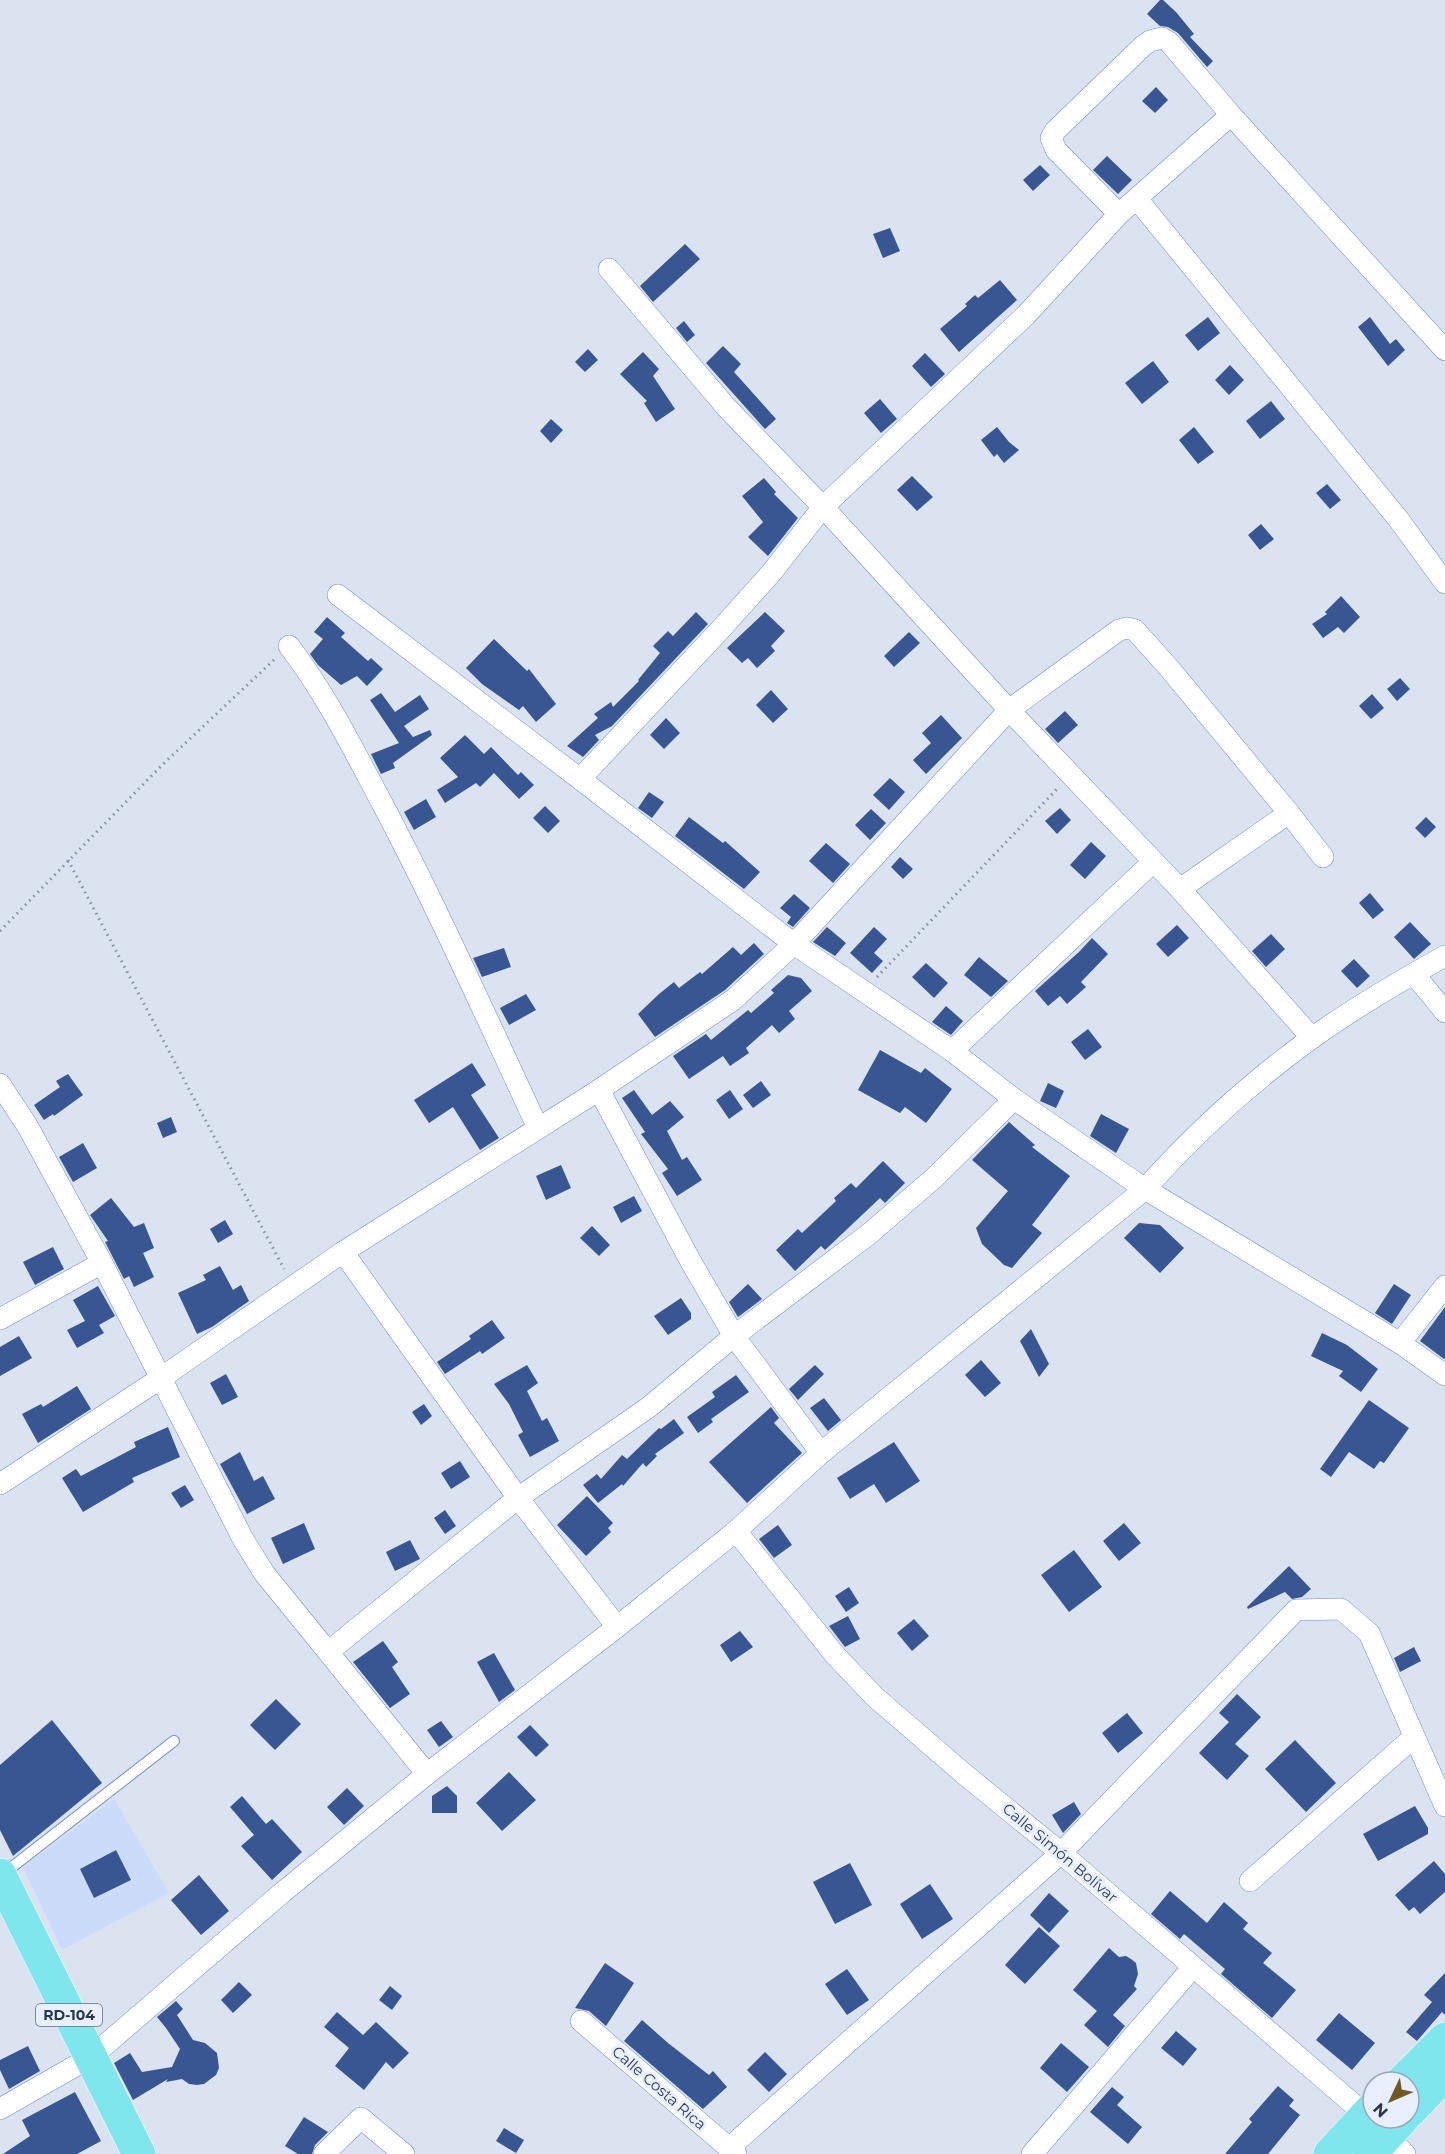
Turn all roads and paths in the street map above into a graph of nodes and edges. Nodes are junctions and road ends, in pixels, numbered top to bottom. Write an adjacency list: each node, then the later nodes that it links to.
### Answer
1 (1231, 115): 2 (street); 3 (street); 5 (street)
2 (1137, 199): 3 (street); 7 (street)
3 (1119, 214): 6 (street)
4 (609, 269): 6 (street)
5 (1445, 350)
6 (824, 507): 10 (street); 12 (street)
7 (1445, 583)
8 (338, 595): 12 (street)
9 (289, 646): 15 (path); 29 (street)
10 (1010, 710): 11 (street); 13 (street); 19 (street)
11 (1071, 775): 16 (street); 22 (path)
12 (580, 779): 19 (street)
13 (1289, 813): 14 (street); 17 (street)
14 (1323, 857)
15 (68, 860): 18 (path); 33 (path)
16 (1153, 862): 17 (street); 25 (street)
17 (1180, 889): 24 (street)
18 (0, 931)
19 (794, 944): 22 (street); 27 (street)
20 (1445, 956): 21 (street)
21 (1414, 974): 23 (street); 24 (street)
22 (863, 991): 25 (street)
23 (1445, 1012)
24 (1312, 1038): 30 (street)
25 (952, 1051): 28 (street)
26 (0, 1084): 32 (street)
27 (598, 1090): 29 (street); 36 (street)
28 (1014, 1099): 30 (street); 36 (street)
29 (538, 1128): 31 (street)
30 (1145, 1189): 37 (street); 40 (street)
31 (344, 1252): 33 (street); 42 (street)
32 (102, 1263): 35 (street); 39 (street)
33 (293, 1286): 39 (street)
34 (1445, 1286): 37 (street)
35 (0, 1319)
36 (734, 1336): 40 (street); 42 (street)
37 (1400, 1343): 38 (street)
38 (1445, 1375)
39 (161, 1378): 41 (street); 45 (street)
40 (821, 1453): 43 (street)
41 (0, 1485)
42 (518, 1498): 44 (street); 45 (street)
43 (736, 1531): 44 (street); 50 (street, Calle Simón Bolívar)
44 (617, 1627): 48 (street)
45 (328, 1652): 48 (street)
46 (1414, 1737): 49 (street); 50 (street); 52 (street)
47 (174, 1741): 51 (lane)
48 (427, 1774): 56 (street)
49 (1445, 1806)
50 (1061, 1853): 53 (street, Calle Simón Bolívar); 62 (street)
51 (0, 1876): 56 (main road, RD-104)
52 (1250, 1881)
53 (1193, 1967): 61 (street, Calle Simón Bolívar); 66 (street)
54 (581, 2021): 62 (street, Calle Costa Rica)
55 (1445, 2039): 57 (main road)
56 (91, 2057): 60 (street); 63 (main road, RD-104)
57 (1414, 2070)
58 (1445, 2074): 59 (main road)
59 (1421, 2099)
60 (0, 2109)
61 (1384, 2131): 67 (main road)
62 (733, 2151)
63 (139, 2154)
64 (324, 2154): 65 (street)
65 (404, 2154)
66 (1032, 2154)
67 (1330, 2154)

